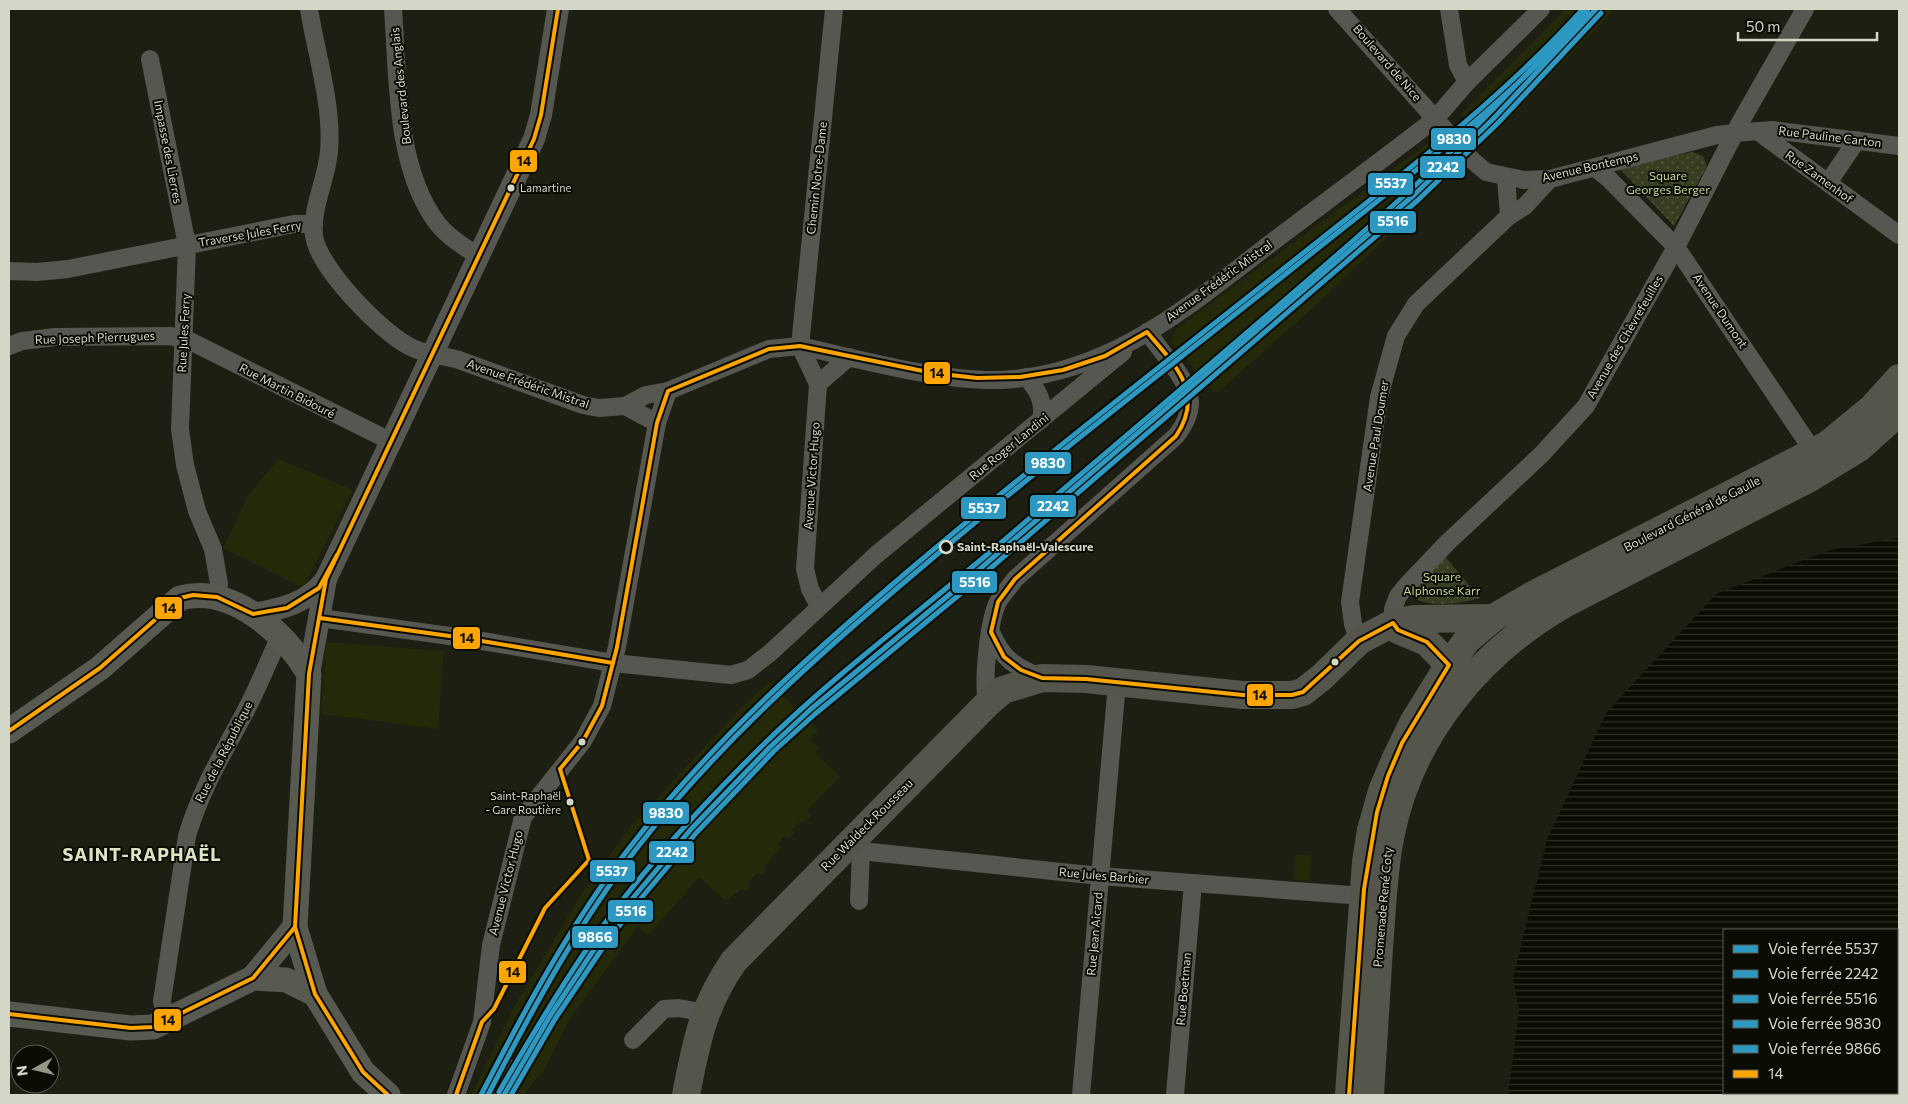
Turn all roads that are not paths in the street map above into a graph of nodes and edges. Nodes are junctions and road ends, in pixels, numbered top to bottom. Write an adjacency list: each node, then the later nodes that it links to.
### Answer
1 (309, 9): 21 (street)
2 (393, 9): 25 (street, Boulevard des Anglais)
3 (558, 9): 25 (street)
4 (834, 9): 31 (street, Chemin Notre-Dame)
5 (1337, 9): 11 (street, Boulevard de Nice)
6 (1449, 9): 10 (street)
7 (1541, 9): 10 (street, Avenue Frédéric Mistral)
8 (1805, 9): 13 (street, Avenue des Chèvrefeuilles)
9 (150, 59): 23 (street, Impasse des Lierres)
10 (1467, 82): 11 (street, Avenue Frédéric Mistral)
11 (1438, 122): 17 (street, Avenue Bontemps); 27 (street, Avenue Frédéric Mistral)
12 (1760, 132): 13 (street); 14 (street, Rue Pauline Carton); 19 (street, Rue Zamenhof)
13 (1735, 133): 16 (street, Avenue Bontemps); 24 (street, Avenue des Chèvrefeuilles)
14 (1857, 140): 15 (street, Rue Pauline Carton); 19 (street)
15 (1899, 146)
16 (1595, 168): 18 (street, Avenue Bontemps); 24 (street, Avenue Dumont)
17 (1506, 178): 18 (street, Avenue Bontemps); 20 (street)
18 (1550, 179): 20 (street, Avenue Paul Doumer)
19 (1828, 183): 22 (street, Rue Zamenhof)
20 (1509, 216): 53 (street, Avenue Paul Doumer)
21 (314, 224): 23 (street, Traverse Jules Ferry); 32 (street, Avenue Frédéric Mistral)
22 (1899, 235)
23 (187, 245): 26 (street); 28 (street, Rue Jules Ferry)
24 (1676, 247): 43 (street, Avenue Dumont); 50 (street, Avenue des Chèvrefeuilles)
25 (479, 256): 32 (street)
26 (9, 272)
27 (1147, 332): 29 (street, Avenue Frédéric Mistral); 51 (street)
28 (182, 339): 30 (street, Rue Joseph Pierrugues); 42 (street, Rue Martin Bidouré); 45 (street, Rue Jules Ferry)
29 (1128, 345): 34 (street, Avenue Frédéric Mistral); 40 (street, Rue Roger Landini)
30 (9, 346)
31 (800, 346): 33 (street, Avenue Frédéric Mistral); 36 (street); 37 (street, Avenue Frédéric Mistral)
32 (431, 354): 38 (street, Avenue Frédéric Mistral); 42 (street)
33 (849, 357): 34 (street, Avenue Frédéric Mistral); 36 (street)
34 (1026, 377): 40 (street)
35 (1899, 378): 43 (main road, Boulevard Général de Gaulle)
36 (818, 384): 46 (street, Avenue Victor Hugo)
37 (668, 391): 38 (street, Avenue Frédéric Mistral); 41 (street, Avenue Victor Hugo)
38 (625, 406): 41 (street)
39 (1899, 412): 43 (main road, Boulevard Général de Gaulle)
40 (1042, 420): 46 (street, Rue Roger Landini)
41 (657, 423): 55 (street, Avenue Victor Hugo)
42 (392, 442): 44 (street)
43 (1819, 460): 49 (main road, Boulevard Général de Gaulle); 54 (main road, Boulevard Général de Gaulle)
44 (326, 579): 47 (street); 48 (street)
45 (217, 597): 47 (main road); 61 (main road)
46 (819, 606): 55 (street, Rue Roger Landini)
47 (253, 614): 52 (main road)
48 (320, 618): 55 (street, Rue Roger Landini); 57 (street)
49 (1480, 618): 50 (main road, Rue Waldeck Rousseau); 56 (main road, Promenade René Coty)
50 (1393, 623): 53 (main road, Rue Waldeck Rousseau); 56 (main road)
51 (991, 632): 58 (street); 60 (street)
52 (280, 636): 57 (main road); 72 (street, Rue de la République)
53 (1359, 641): 59 (main road, Rue Waldeck Rousseau)
54 (1490, 658): 80 (main road, Promenade René Coty)
55 (613, 663): 75 (street, Avenue Victor Hugo)
56 (1449, 665): 65 (main road, Promenade René Coty)
57 (309, 674): 67 (main road)
58 (1042, 678): 59 (main road, Rue Waldeck Rousseau); 60 (main road, Rue Waldeck Rousseau)
59 (1117, 683): 63 (street, Rue Jean Aicard)
60 (987, 704): 62 (main road, Rue Waldeck Rousseau)
61 (9, 731)
62 (857, 845): 63 (street, Rue Jules Barbier); 66 (street); 70 (main road, Rue Waldeck Rousseau)
63 (1100, 876): 64 (street, Rue Jules Barbier); 77 (street, Rue Jean Aicard)
64 (1193, 883): 65 (street, Rue Jules Barbier); 78 (street, Rue Boetman)
65 (1363, 896): 79 (main road, Promenade René Coty)
66 (859, 901)
67 (295, 927): 68 (main road); 69 (main road)
68 (253, 978): 69 (main road); 72 (main road)
69 (315, 994): 74 (main road)
70 (708, 1005): 73 (street); 76 (main road, Rue Waldeck Rousseau)
71 (9, 1014): 72 (main road)
72 (166, 1020)
73 (633, 1040)
74 (388, 1095)
75 (456, 1095)
76 (686, 1095)
77 (1081, 1095)
78 (1176, 1095)
79 (1349, 1095)
80 (1370, 1095)

